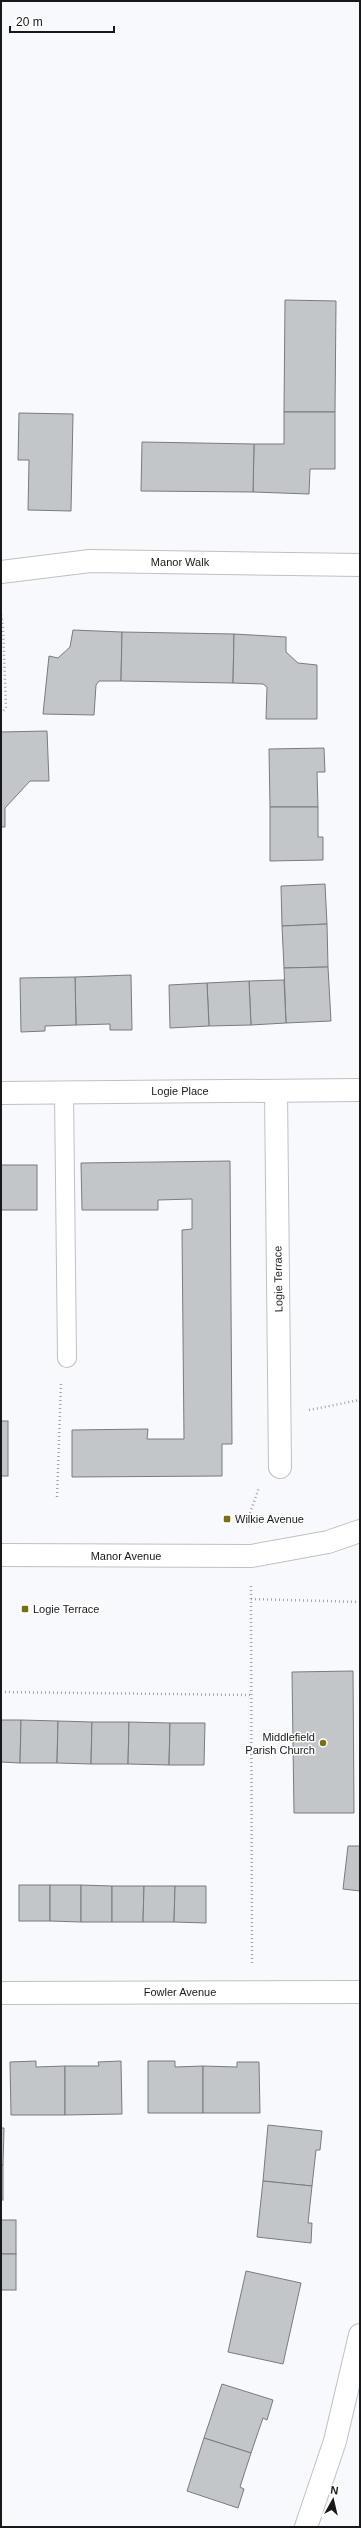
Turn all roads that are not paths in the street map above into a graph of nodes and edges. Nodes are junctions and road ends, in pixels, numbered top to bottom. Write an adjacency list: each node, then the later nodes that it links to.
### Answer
1 (360, 565): 2 (street, Manor Walk)
2 (1, 572)
3 (360, 1090): 4 (street, Logie Place)
4 (276, 1091): 5 (street, Logie Place); 8 (street, Logie Terrace)
5 (64, 1092): 6 (street, Logie Place); 7 (lane)
6 (1, 1093)
7 (67, 1358)
8 (280, 1467)
9 (360, 1531): 10 (street, Manor Avenue)
10 (1, 1555)
11 (360, 1992): 12 (street, Fowler Avenue)
12 (1, 1993)
13 (360, 2335): 14 (street)
14 (306, 2527)

